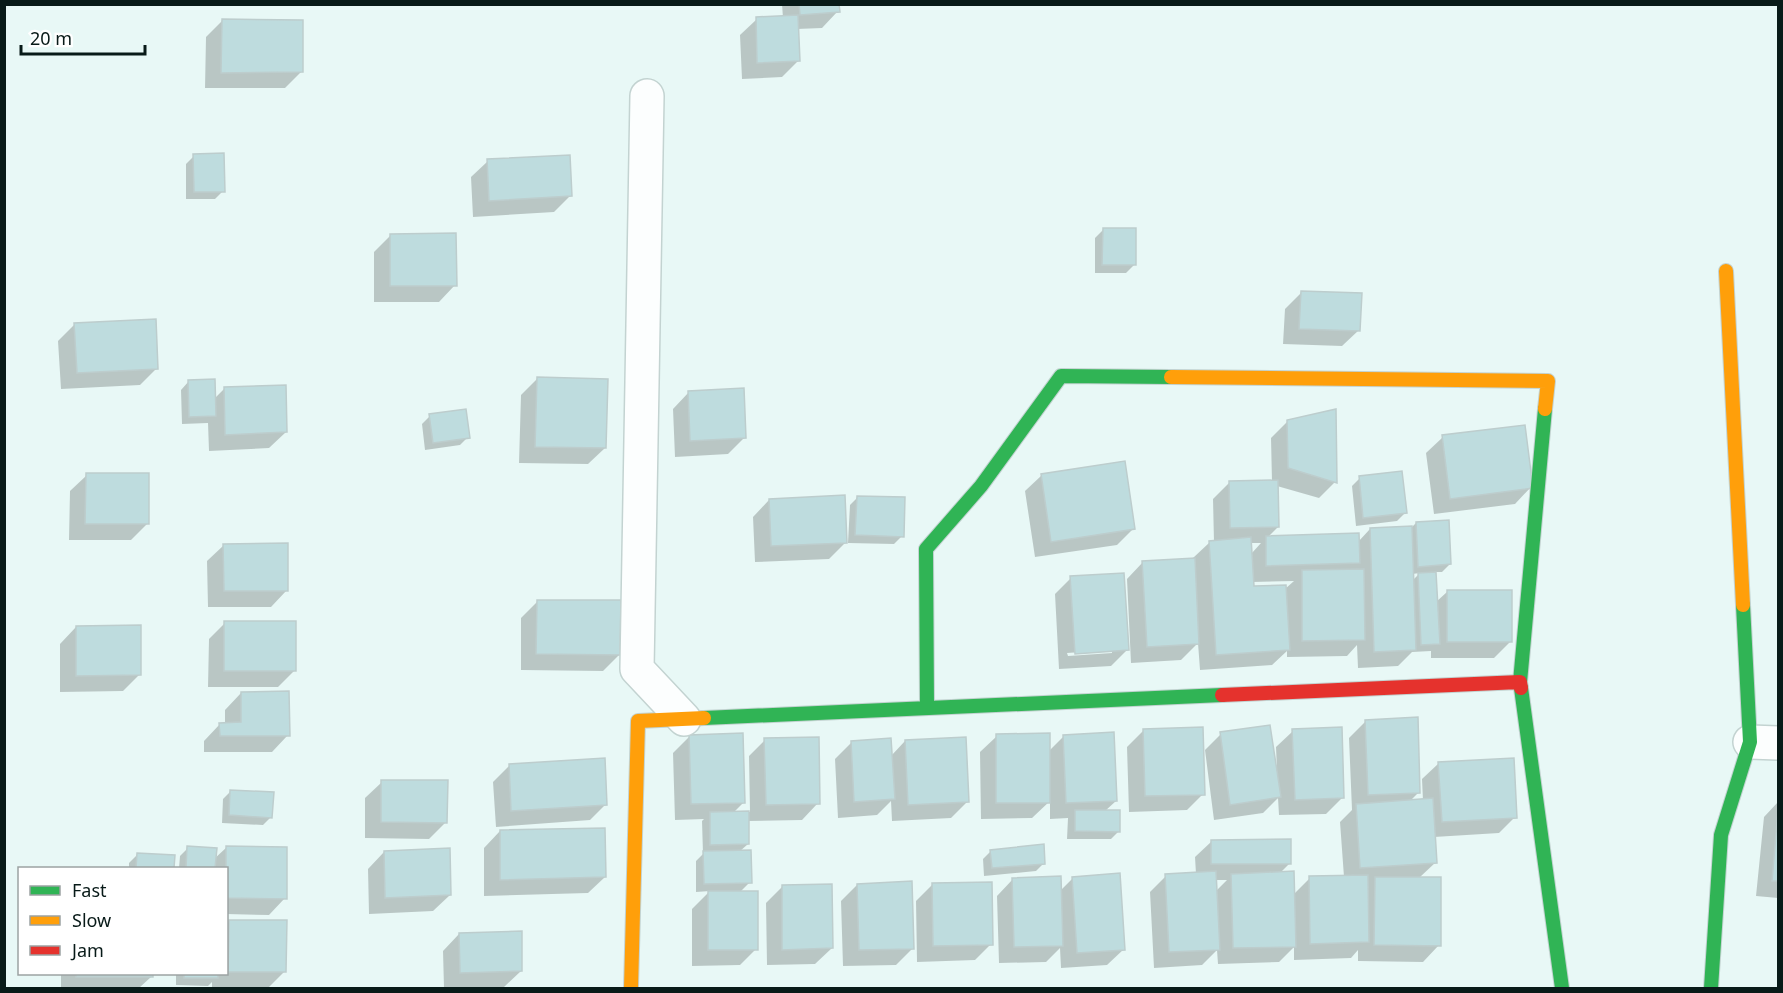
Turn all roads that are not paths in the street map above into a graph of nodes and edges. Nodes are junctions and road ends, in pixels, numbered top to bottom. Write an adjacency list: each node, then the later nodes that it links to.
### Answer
1 (647, 96): 5 (street)
2 (1726, 271): 6 (street)
3 (1520, 682): 4 (street); 4 (street); 8 (street)
4 (927, 707): 5 (street)
5 (684, 718): 7 (street)
6 (1764, 743): 9 (street)
7 (631, 988)
8 (1562, 988)
9 (1711, 988)

